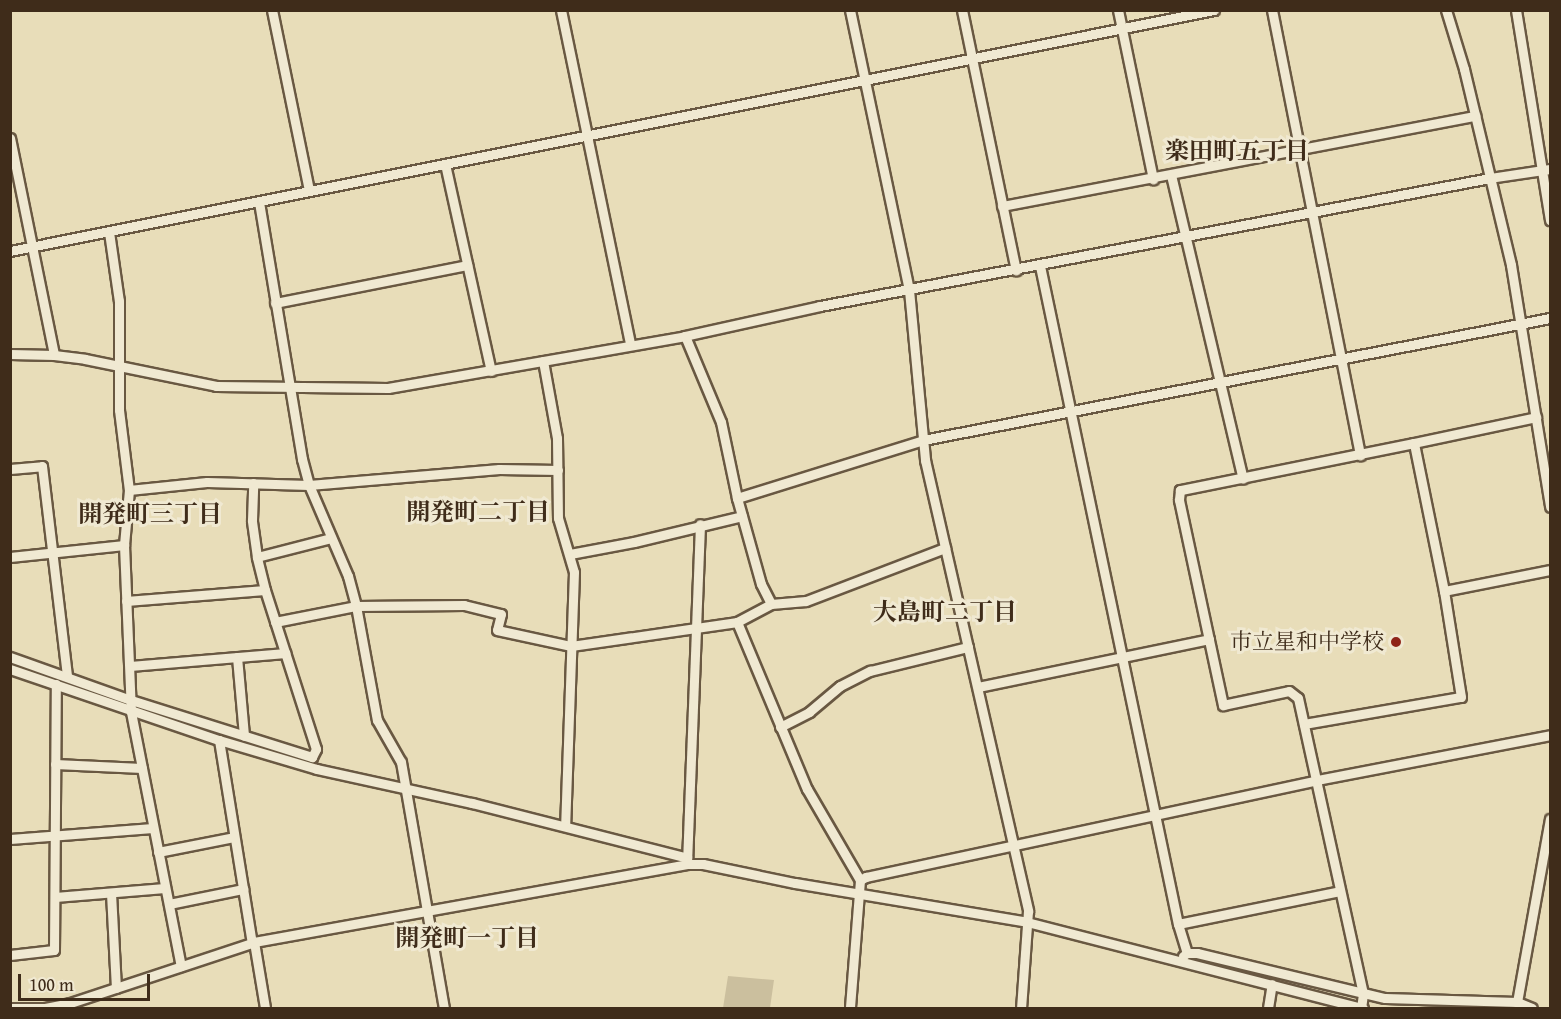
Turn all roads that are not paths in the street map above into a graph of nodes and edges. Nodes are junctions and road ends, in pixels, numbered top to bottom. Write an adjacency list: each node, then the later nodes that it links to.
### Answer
1 (272, 10): 22 (street)
2 (561, 10): 14 (street)
3 (850, 10): 12 (street)
4 (962, 10): 11 (street)
5 (1118, 10): 10 (street)
6 (1214, 10): 10 (street)
7 (1272, 10): 16 (street)
8 (1446, 10): 13 (street)
9 (1515, 10): 18 (street)
10 (1121, 30): 11 (street); 21 (street)
11 (972, 59): 12 (street); 24 (street)
12 (864, 80): 14 (street); 34 (street)
13 (1476, 116): 16 (street); 20 (street)
14 (587, 134): 17 (street); 39 (street)
15 (10, 138): 29 (street)
16 (1300, 151): 19 (street); 25 (street)
17 (446, 164): 22 (street); 31 (street)
18 (1546, 170): 20 (street); 26 (street)
19 (1171, 176): 21 (street); 28 (street)
20 (1490, 178): 25 (street); 37 (street)
21 (1153, 179): 24 (street)
22 (309, 190): 23 (street)
23 (259, 202): 27 (street); 35 (street)
24 (1002, 206): 33 (street)
25 (1312, 212): 28 (street); 42 (street)
26 (1551, 220)
27 (109, 232): 29 (street); 44 (street)
28 (1184, 236): 32 (street); 46 (street)
29 (33, 247): 30 (street); 41 (street)
30 (10, 251)
31 (467, 265): 35 (street); 45 (street)
32 (1041, 266): 33 (street); 48 (street)
33 (1016, 270): 34 (street)
34 (909, 290): 38 (street); 50 (street)
35 (275, 303): 47 (street)
36 (1551, 318): 37 (street)
37 (1520, 323): 42 (street); 49 (street)
38 (685, 336): 39 (street); 59 (street)
39 (630, 345): 43 (street)
40 (10, 354): 41 (street)
41 (54, 355): 44 (street)
42 (1341, 358): 46 (street); 52 (street)
43 (543, 361): 45 (street); 54 (street)
44 (119, 368): 47 (street); 58 (street)
45 (491, 371): 47 (street)
46 (1220, 382): 48 (street); 55 (street)
47 (288, 387): 57 (street)
48 (1070, 412): 50 (street); 85 (street)
49 (1536, 417): 51 (street); 60 (street)
50 (923, 440): 59 (street); 65 (street)
51 (1414, 442): 52 (street); 72 (street)
52 (1360, 455): 55 (street)
53 (10, 469): 66 (street)
54 (558, 470): 57 (street); 67 (street)
55 (1243, 479): 79 (street)
56 (252, 483): 57 (street); 58 (street); 69 (street)
57 (309, 484): 63 (street)
58 (129, 490): 64 (street)
59 (737, 498): 61 (street)
60 (1551, 507)
61 (742, 516): 62 (street); 74 (street)
62 (700, 524): 67 (street); 78 (street)
63 (331, 537): 69 (street); 75 (street)
64 (124, 545): 66 (street); 73 (street)
65 (945, 548): 74 (street); 81 (street)
66 (52, 552): 68 (street); 88 (street)
67 (570, 554): 80 (street)
68 (10, 557)
69 (257, 557): 71 (street)
70 (1551, 570): 72 (street)
71 (265, 590): 73 (street); 76 (street)
72 (1444, 591): 93 (street)
73 (126, 601): 86 (street)
74 (771, 604): 77 (street)
75 (356, 606): 76 (street); 80 (street); 101 (street)
76 (275, 622): 82 (street)
77 (737, 622): 78 (street); 94 (street)
78 (695, 629): 80 (street); 111 (street)
79 (1209, 639): 85 (street); 93 (street)
80 (571, 646): 104 (street)
81 (968, 647): 90 (street); 94 (street)
82 (285, 653): 84 (street); 96 (street)
83 (10, 657): 88 (street)
84 (237, 657): 86 (street); 96 (street)
85 (1121, 657): 90 (street); 102 (street)
86 (130, 666): 91 (street)
87 (10, 669): 89 (street)
88 (67, 677): 91 (street)
89 (56, 684): 92 (street); 98 (street)
90 (978, 687): 109 (street)
91 (131, 700): 92 (street); 96 (street)
92 (132, 712): 97 (street); 99 (street)
93 (1304, 724): 100 (street)
94 (780, 727): 112 (street)
95 (1551, 735): 100 (street)
96 (244, 736)
97 (219, 740): 101 (street); 107 (street)
98 (55, 764): 99 (street); 106 (street)
99 (142, 768): 105 (street)
100 (1317, 780): 102 (street); 115 (street)
101 (405, 790): 104 (street); 120 (street)
102 (1155, 815): 109 (street); 122 (street)
103 (1551, 819): 131 (street)
104 (565, 826): 111 (street)
105 (153, 828): 106 (street); 110 (street)
106 (55, 835): 108 (street); 118 (street)
107 (234, 837): 110 (street); 114 (street)
108 (10, 839)
109 (1013, 845): 112 (street); 121 (street)
110 (158, 852): 113 (street)
111 (687, 861): 117 (street); 120 (street)
112 (860, 880): 117 (street)
113 (165, 888): 116 (street); 119 (street)
114 (243, 890): 119 (street); 123 (street)
115 (1340, 891): 122 (street); 130 (street)
116 (111, 893): 118 (street); 129 (street)
117 (861, 893): 121 (street); 135 (street)
118 (55, 897): 125 (street)
119 (169, 904): 127 (street)
120 (426, 912): 123 (street); 134 (street)
121 (1027, 922): 126 (street); 136 (street)
122 (1178, 924): 124 (street)
123 (253, 943): 127 (street); 133 (street)
124 (1187, 953): 126 (street); 130 (street)
125 (10, 955)
126 (1179, 960): 128 (street)
127 (181, 966): 129 (street)
128 (1272, 984): 137 (street); 138 (street)
129 (116, 988): 132 (street)
130 (1363, 994): 131 (street); 138 (street)
131 (1517, 1002): 139 (street)
132 (10, 1008)
133 (265, 1008)
134 (444, 1008)
135 (850, 1008)
136 (1021, 1008)
137 (1268, 1008)
138 (1361, 1008)
139 (1532, 1008)

